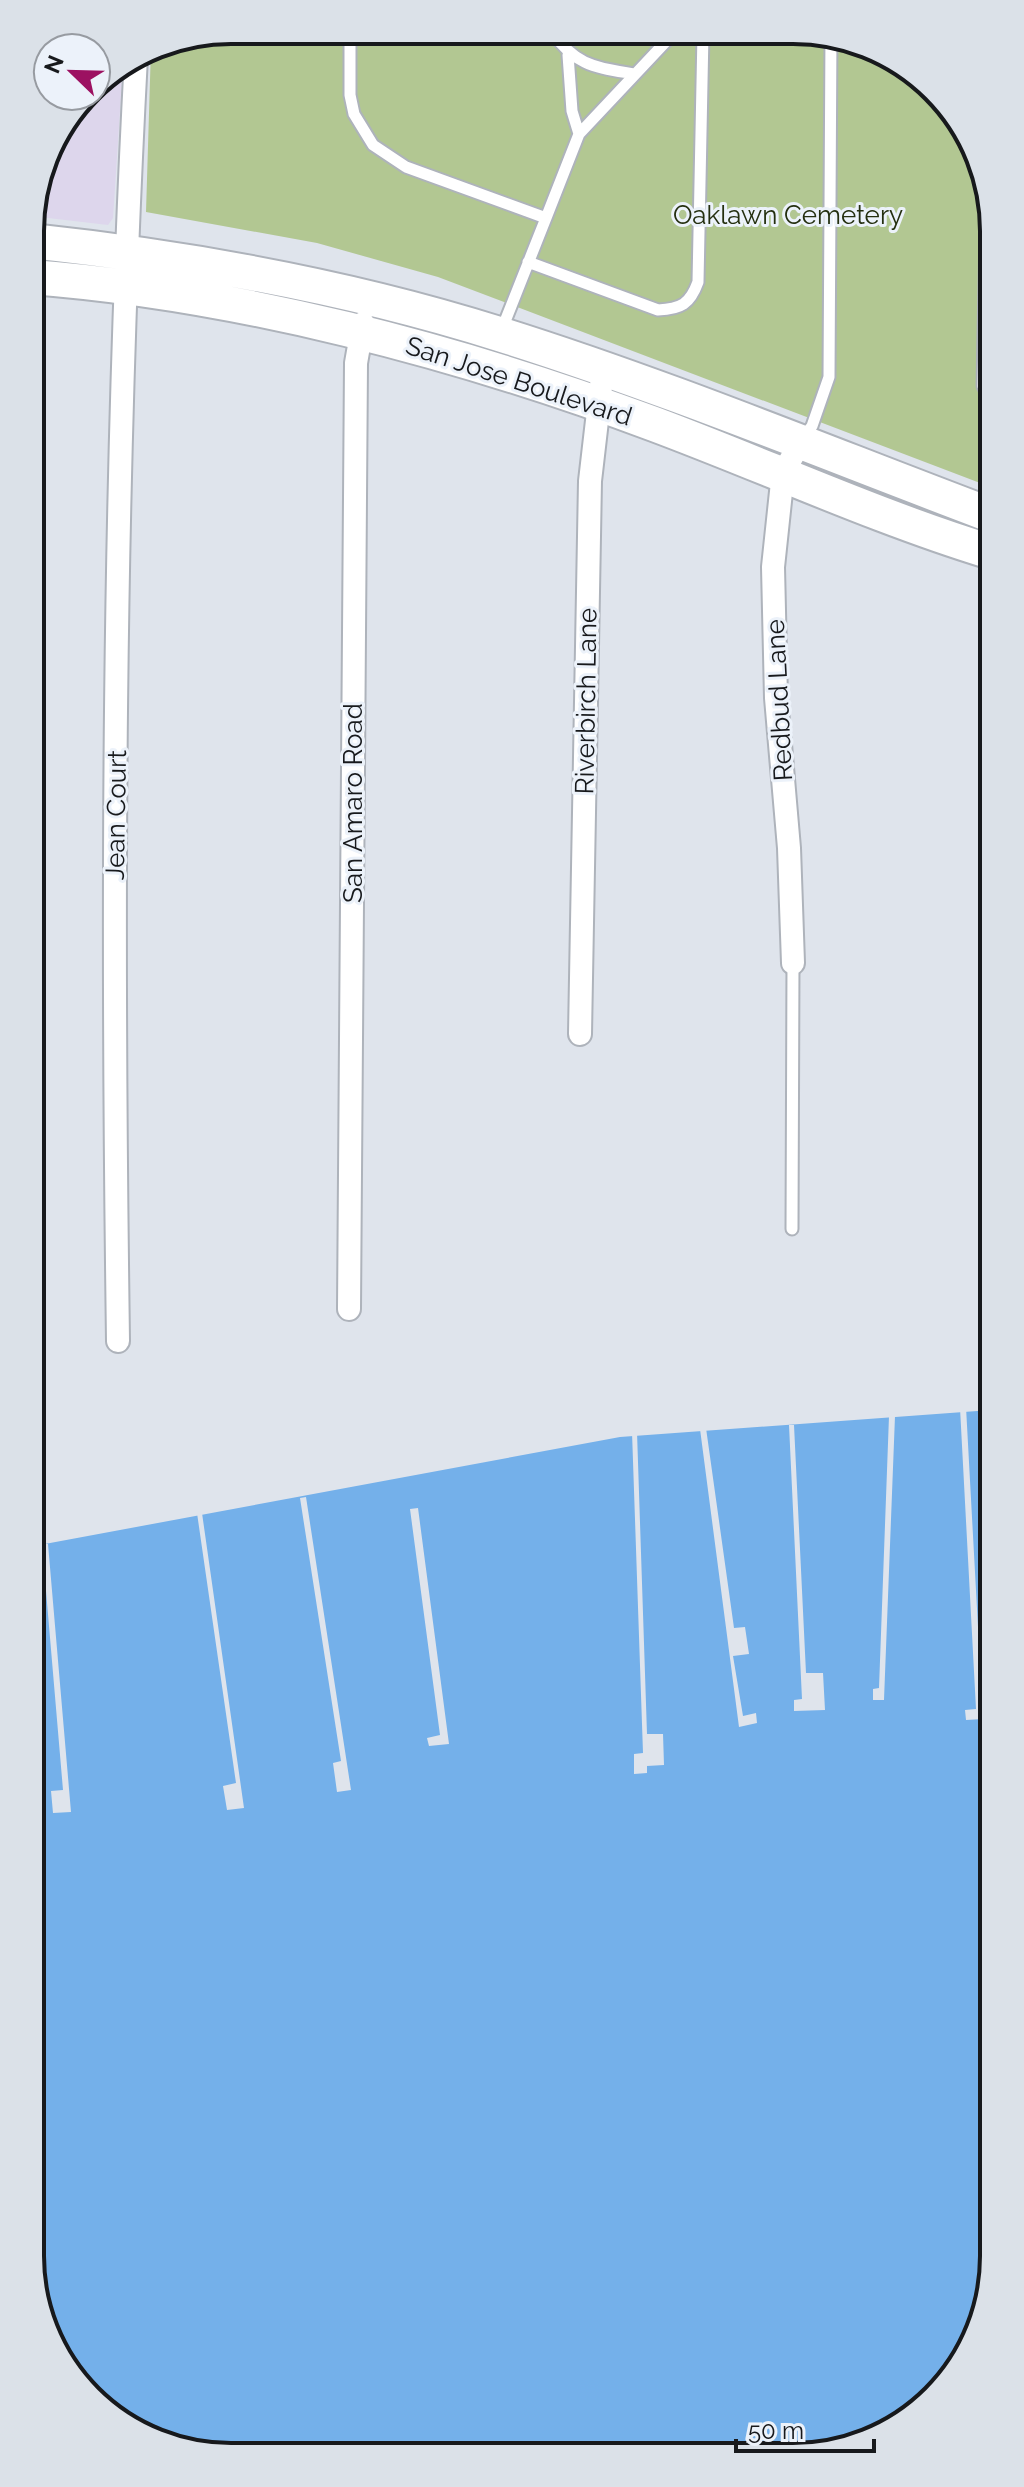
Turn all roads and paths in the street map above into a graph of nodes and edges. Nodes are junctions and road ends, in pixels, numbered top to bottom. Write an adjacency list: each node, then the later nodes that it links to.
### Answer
1 (350, 44): 10 (lane)
2 (560, 44): 6 (lane)
3 (663, 44): 8 (lane)
4 (703, 44): 13 (lane)
5 (831, 48): 21 (lane)
6 (568, 55): 8 (lane); 9 (lane)
7 (135, 71): 12 (street, Jean Court)
8 (634, 74): 9 (lane)
9 (579, 134): 10 (lane)
10 (546, 218): 13 (lane)
11 (44, 242): 12 (main road, San Jose Boulevard)
12 (125, 251): 15 (street, Jean Court); 16 (main road, San Jose Boulevard)
13 (528, 262): 18 (lane)
14 (44, 279): 15 (main road, San Jose Boulevard)
15 (124, 289): 17 (main road, San Jose Boulevard); 29 (street, Jean Court)
16 (367, 298): 17 (street, San Amaro Road); 18 (main road, San Jose Boulevard)
17 (362, 334): 20 (main road, San Jose Boulevard); 28 (street, San Amaro Road)
18 (500, 334): 19 (main road, San Jose Boulevard)
19 (603, 369): 20 (street, Riverbirch Lane); 21 (main road, San Jose Boulevard)
20 (597, 405): 22 (main road, San Jose Boulevard); 26 (street, Riverbirch Lane)
21 (800, 443): 22 (street, Redbud Lane); 23 (main road, San Jose Boulevard)
22 (783, 473): 24 (main road, San Jose Boulevard); 25 (street, Redbud Lane)
23 (980, 511)
24 (980, 548)
25 (793, 963): 27 (lane)
26 (580, 1034)
27 (792, 1229)
28 (349, 1309)
29 (118, 1341)

